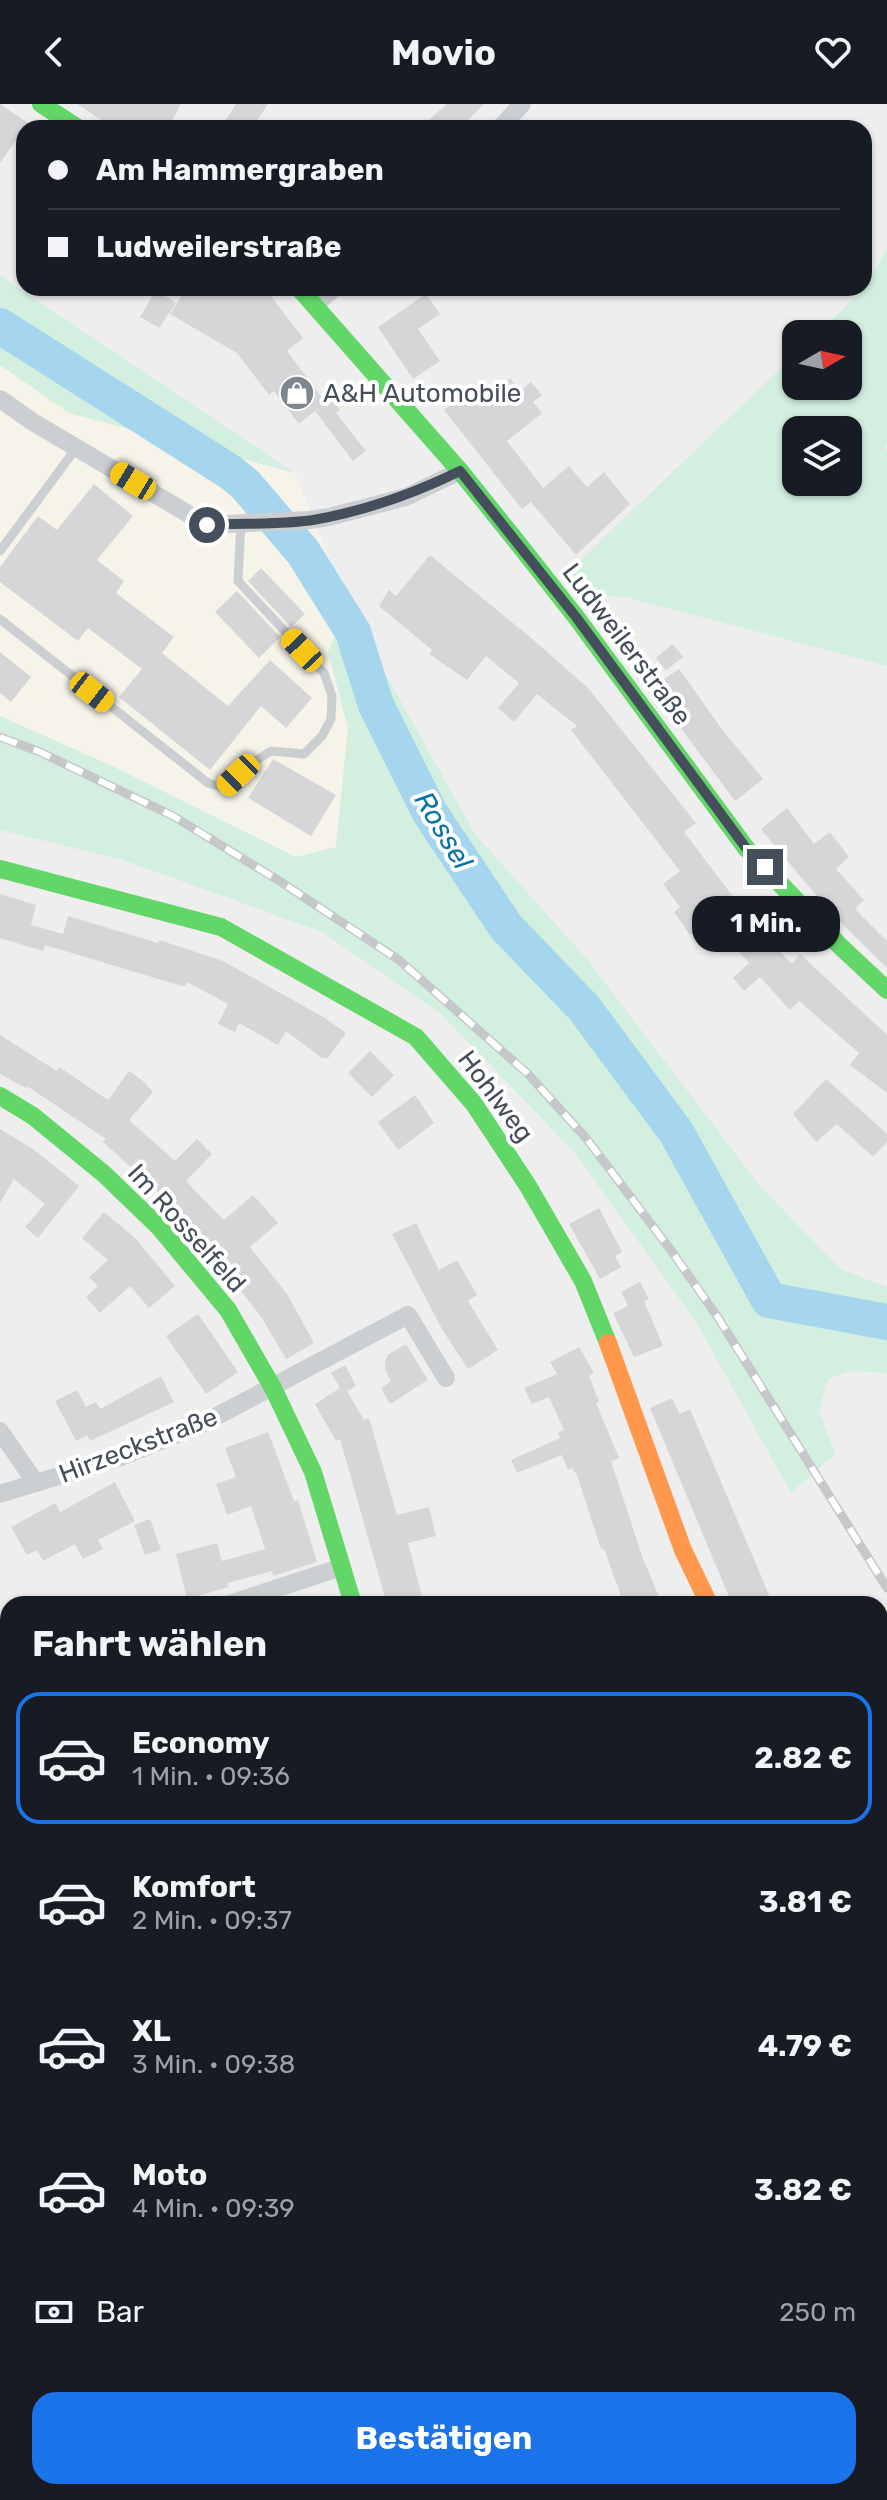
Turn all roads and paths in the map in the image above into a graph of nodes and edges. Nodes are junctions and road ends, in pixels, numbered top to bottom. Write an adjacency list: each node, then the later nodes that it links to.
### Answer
1 (41, 104): 3 (street)
2 (522, 104): 4 (street)
3 (66, 120)
4 (507, 120)
5 (307, 296): 7 (street, Ludweilerstraße)
6 (325, 296): 7 (street)
7 (315, 305): 10 (street, Ludweilerstraße)
8 (0, 399): 9 (street)
9 (77, 447): 11 (street); 12 (lane)
10 (460, 471): 11 (street); 15 (street, Ludweilerstraße)
11 (248, 523): 13 (lane)
12 (0, 551)
13 (0, 619)
14 (0, 869): 25 (street, Hohlweg)
15 (887, 990)
16 (0, 1096): 18 (street, Im Rosselfeld)
17 (446, 1378): 18 (street)
18 (273, 1388): 20 (street, Hirzeckstraße); 22 (street, Im Rosselfeld)
19 (0, 1431): 20 (street)
20 (36, 1483): 21 (street, Hirzeckstraße)
21 (0, 1494)
22 (342, 1567): 23 (street); 24 (street, Im Rosselfeld)
23 (253, 1596)
24 (351, 1596)
25 (705, 1596)

